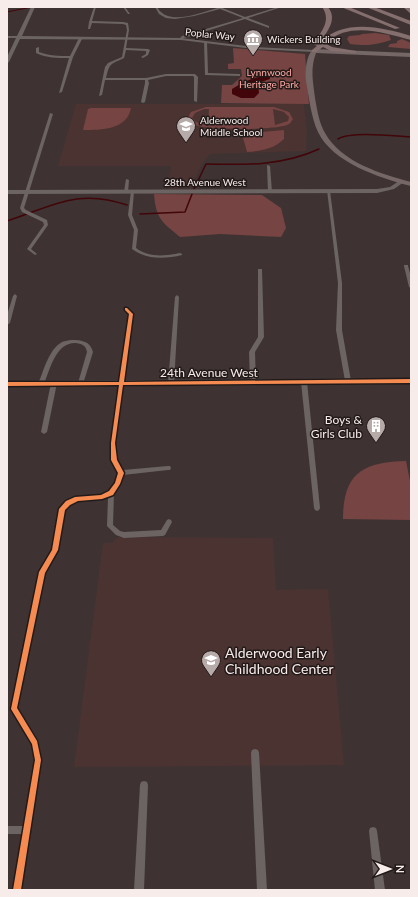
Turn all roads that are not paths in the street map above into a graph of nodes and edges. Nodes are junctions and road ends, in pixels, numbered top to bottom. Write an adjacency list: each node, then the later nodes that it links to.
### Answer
1 (33, 7): 21 (street)
2 (95, 7): 16 (street)
3 (124, 7): 13 (street)
4 (156, 7): 5 (street)
5 (219, 7): 14 (street)
6 (267, 7): 12 (street)
7 (281, 7): 12 (street)
8 (325, 7): 31 (highway)
9 (344, 7): 20 (highway)
10 (369, 7): 17 (highway)
11 (382, 7): 15 (highway)
12 (273, 9): 14 (street)
13 (129, 13)
14 (244, 18): 18 (street); 26 (street)
15 (411, 19)
16 (90, 22): 19 (street); 25 (street)
17 (411, 23)
18 (268, 27)
19 (89, 28)
20 (411, 33)
21 (19, 36): 22 (street, Poplar Way); 24 (street, Poplar Way); 36 (street)
22 (7, 37)
23 (411, 38): 28 (highway)
24 (80, 39): 25 (street, Poplar Way); 34 (street)
25 (127, 39): 26 (street, Poplar Way); 30 (street)
26 (181, 39): 27 (street, Poplar Way)
27 (205, 42): 31 (street, Poplar Way); 37 (street)
28 (324, 42): 31 (highway); 32 (highway)
29 (38, 48): 34 (street)
30 (125, 49): 35 (street); 38 (street)
31 (314, 51): 32 (main road, Poplar Way); 47 (main road)
32 (354, 52): 33 (main road, Poplar Way)
33 (411, 54)
34 (71, 57): 40 (street)
35 (143, 57)
36 (7, 62)
37 (239, 75)
38 (104, 79): 39 (street); 41 (street)
39 (146, 79): 42 (street); 43 (street)
40 (60, 92)
41 (100, 95)
42 (196, 101)
43 (143, 102)
44 (51, 114): 51 (street)
45 (268, 166): 53 (street)
46 (127, 180): 52 (street)
47 (401, 182): 48 (main road); 49 (street, 28th Avenue West)
48 (411, 184)
49 (328, 191): 53 (street, 28th Avenue West); 63 (street)
50 (7, 192): 51 (street, 28th Avenue West)
51 (26, 192): 52 (street, 28th Avenue West); 54 (street)
52 (129, 192): 53 (street, 28th Avenue West); 55 (street)
53 (270, 192)
54 (35, 254)
55 (180, 254)
56 (406, 266): 58 (street)
57 (260, 270): 70 (street)
58 (411, 287)
59 (15, 296): 62 (street)
60 (177, 297): 65 (street)
61 (126, 309): 64 (street)
62 (7, 323)
63 (348, 381): 66 (street, 24th Avenue West); 67 (street, 24th Avenue West)
64 (120, 382): 65 (street, 24th Avenue West); 69 (street, 24th Avenue West); 75 (street)
65 (171, 382): 70 (street, 24th Avenue West)
66 (304, 382): 70 (street, 24th Avenue West); 77 (street)
67 (411, 382)
68 (54, 383): 69 (street, 24th Avenue West); 72 (street, 24th Avenue West); 73 (street)
69 (81, 383): 72 (street)
70 (253, 383)
71 (7, 384): 72 (street, 24th Avenue West)
72 (41, 384)
73 (44, 432)
74 (168, 468): 75 (street)
75 (121, 473): 76 (street)
76 (111, 493): 78 (street); 82 (street)
77 (318, 508)
78 (169, 522)
79 (255, 753): 86 (street)
80 (144, 785): 85 (street)
81 (7, 830): 82 (street)
82 (26, 830): 84 (street)
83 (373, 831): 87 (street)
84 (17, 890)
85 (139, 890)
86 (262, 890)
87 (380, 890)

